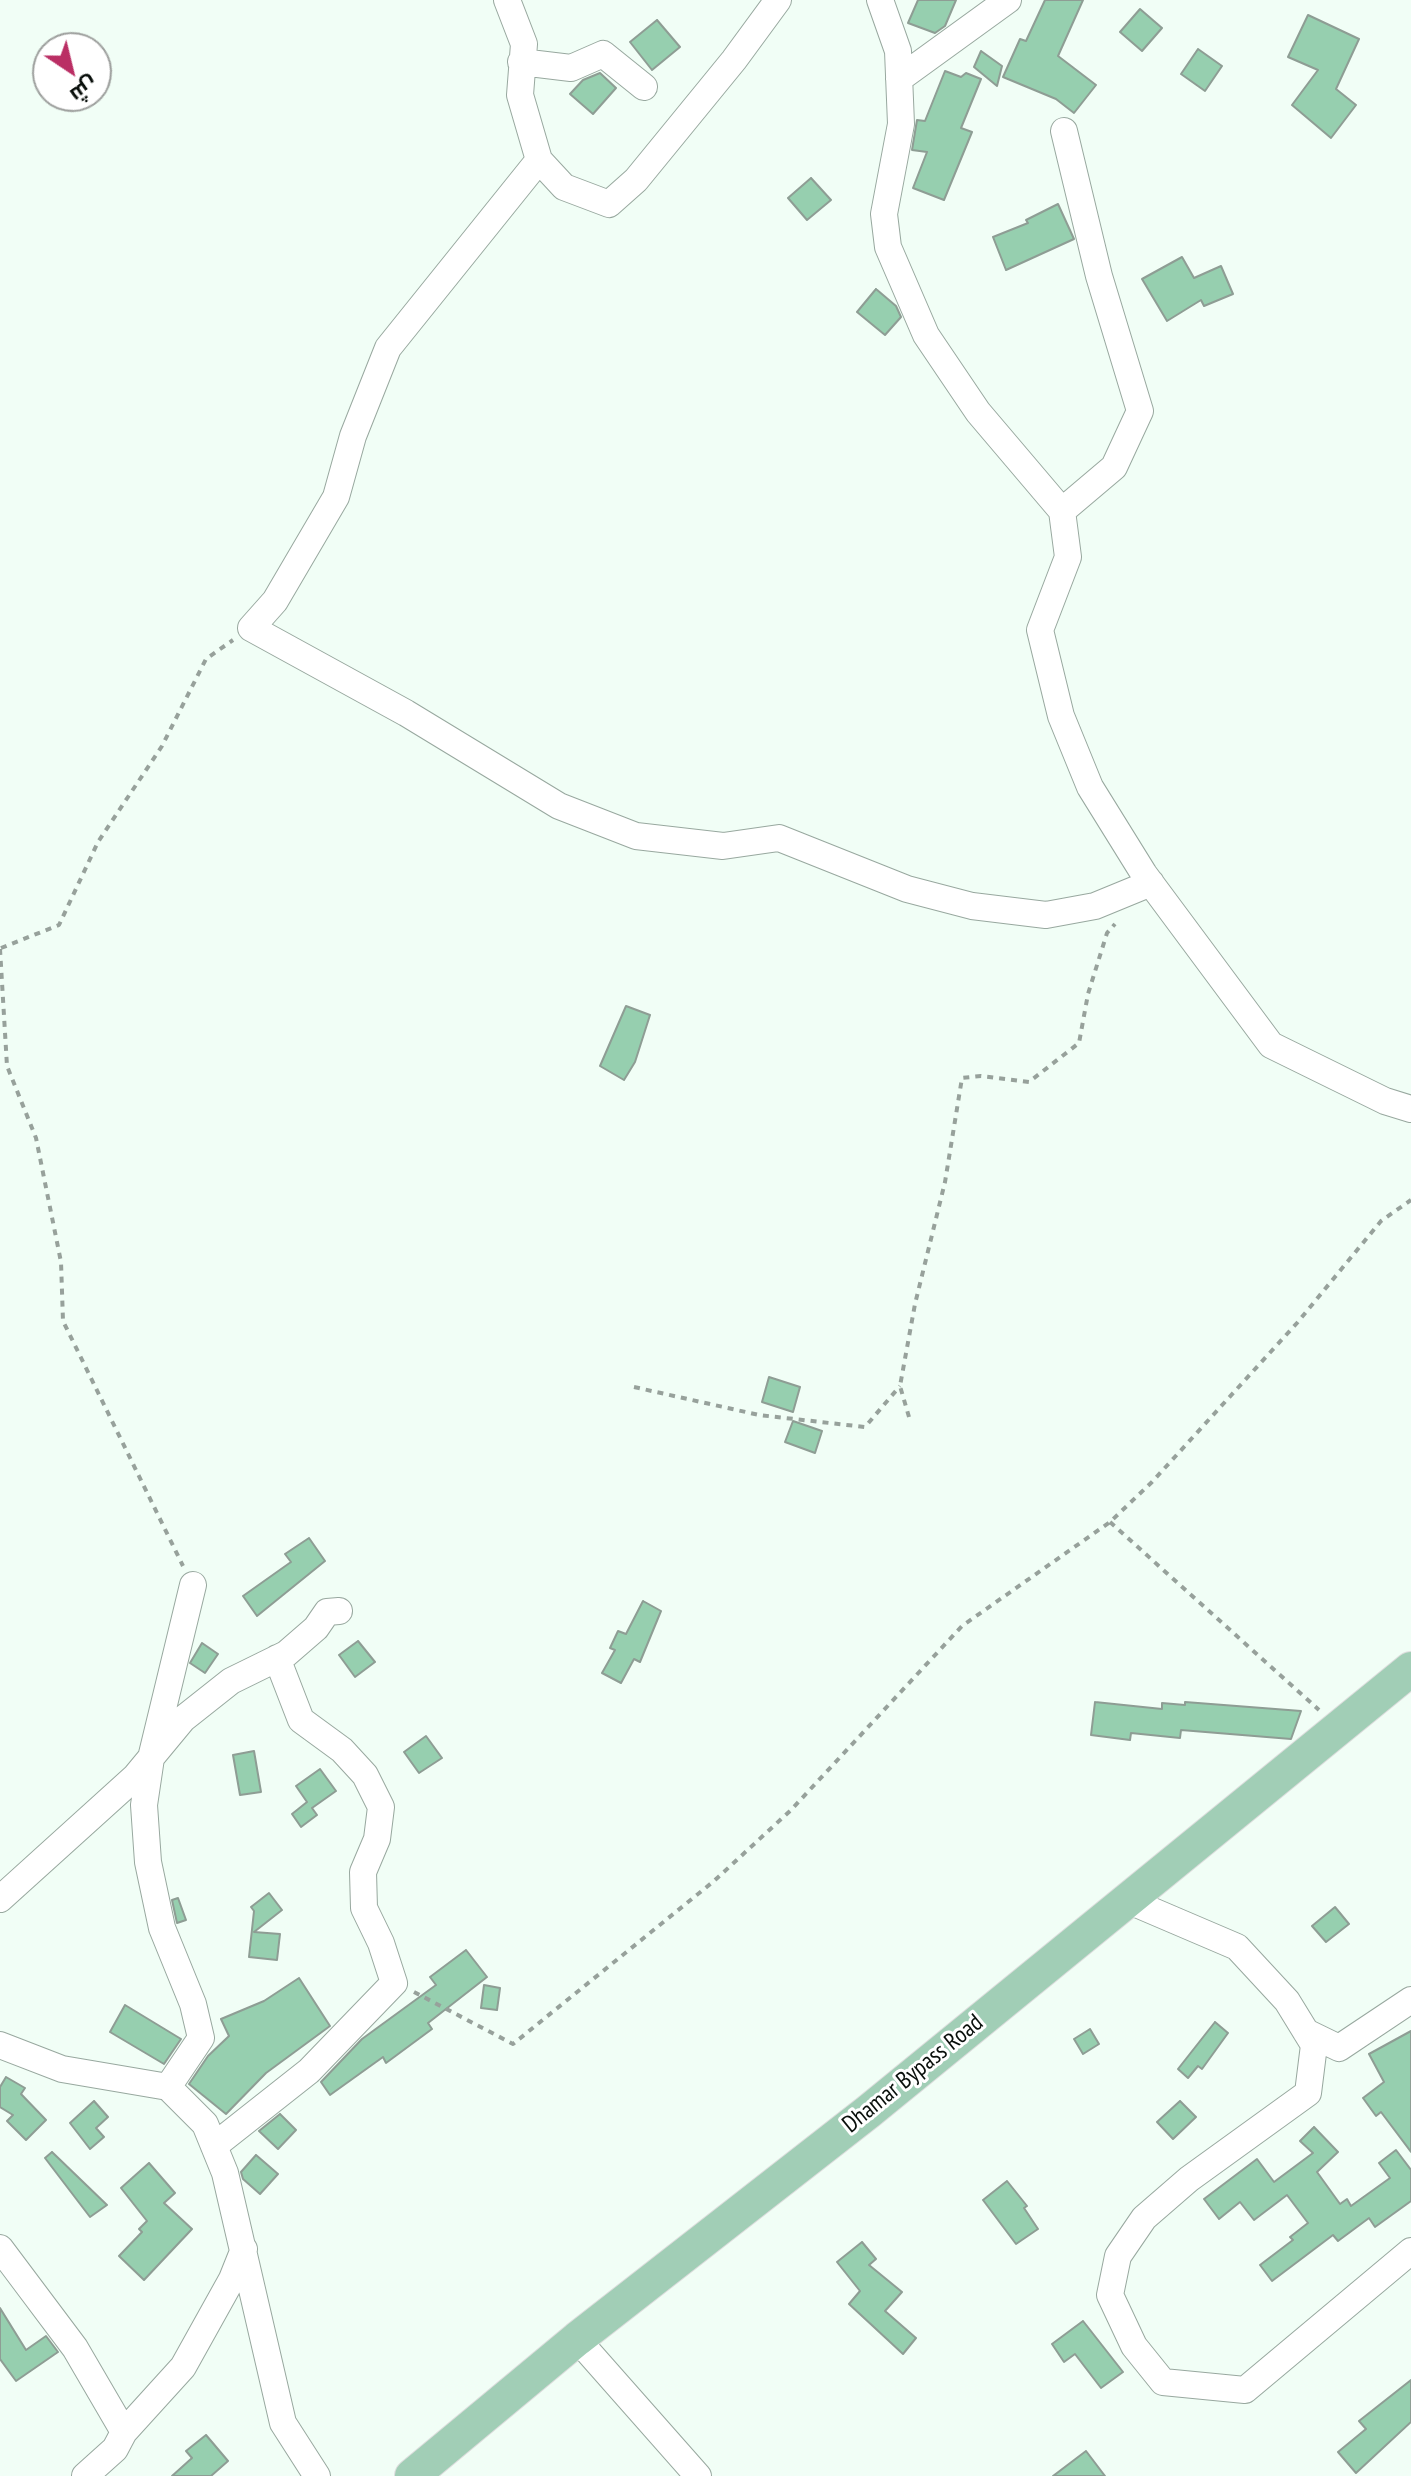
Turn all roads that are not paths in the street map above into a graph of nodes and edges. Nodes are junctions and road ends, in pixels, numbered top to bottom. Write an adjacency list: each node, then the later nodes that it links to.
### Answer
1 (507, 0): 5 (street)
2 (778, 0): 9 (street)
3 (880, 0): 6 (street)
4 (1008, 0): 6 (street)
5 (521, 62): 7 (street); 9 (street)
6 (899, 79): 10 (street)
7 (644, 87)
8 (1064, 131): 10 (street)
9 (539, 160): 11 (street)
10 (1062, 511): 11 (street)
11 (1151, 883): 12 (street)
12 (1411, 1109)
13 (193, 1585): 17 (street)
14 (339, 1611): 15 (street)
15 (277, 1658): 17 (street); 24 (street)
16 (1411, 1669): 19 (main road, Dhamar Bypass Road)
17 (151, 1758): 18 (street); 23 (street)
18 (0, 1899)
19 (1127, 1900): 21 (street); 28 (main road, Dhamar Bypass Road)
20 (1411, 2000): 21 (street)
21 (1306, 2032): 27 (street)
22 (0, 2045): 23 (street)
23 (168, 2087): 24 (street)
24 (214, 2146): 26 (street)
25 (0, 2248): 29 (street)
26 (244, 2249): 29 (street); 31 (street)
27 (1411, 2251)
28 (577, 2339): 32 (main road, Dhamar Bypass Road); 33 (street)
29 (124, 2432): 30 (street)
30 (85, 2476)
31 (317, 2476)
32 (412, 2476)
33 (698, 2476)

